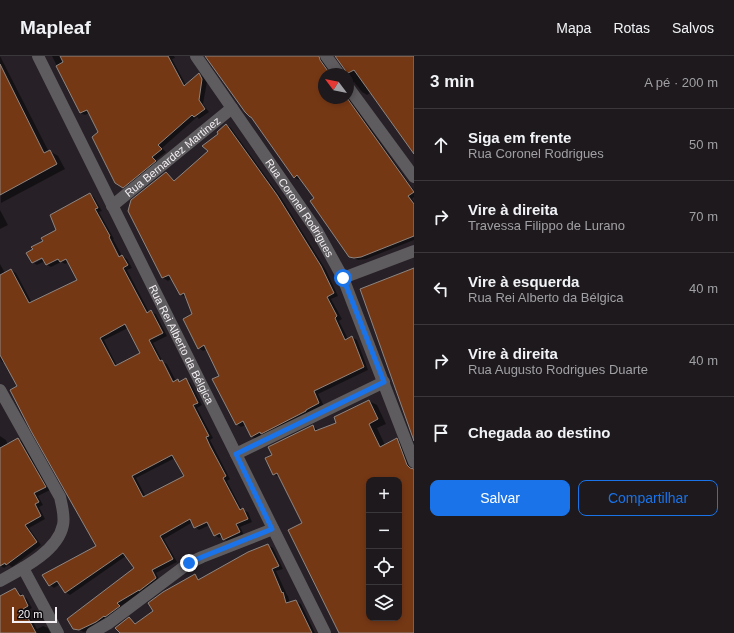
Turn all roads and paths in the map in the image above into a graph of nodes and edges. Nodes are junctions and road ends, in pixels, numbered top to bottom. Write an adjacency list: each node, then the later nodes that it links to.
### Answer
1 (38, 56): 8 (street, Rua Rei Alberto da Bélgica)
2 (196, 56): 6 (street, Rua Coronel Rodrigues)
3 (326, 56): 4 (street)
4 (335, 68)
5 (354, 95): 7 (street)
6 (232, 108): 8 (street, Rua Bernardez Martinez); 10 (street, Rua Coronel Rodrigues)
7 (414, 177)
8 (112, 206): 13 (street, Rua Rei Alberto da Bélgica)
9 (414, 251): 10 (street)
10 (343, 278): 11 (street, Rua Coronel Rodrigues)
11 (384, 382): 13 (street); 14 (street, Rua Coronel Rodrigues)
12 (0, 390): 16 (street)
13 (236, 454): 15 (street, Rua Rei Alberto da Bélgica)
14 (414, 462)
15 (272, 529): 19 (street); 20 (street, Rua Rei Alberto da Bélgica)
16 (23, 568): 17 (street); 18 (street)
17 (0, 581)
18 (58, 633)
19 (92, 633)
20 (325, 633)

